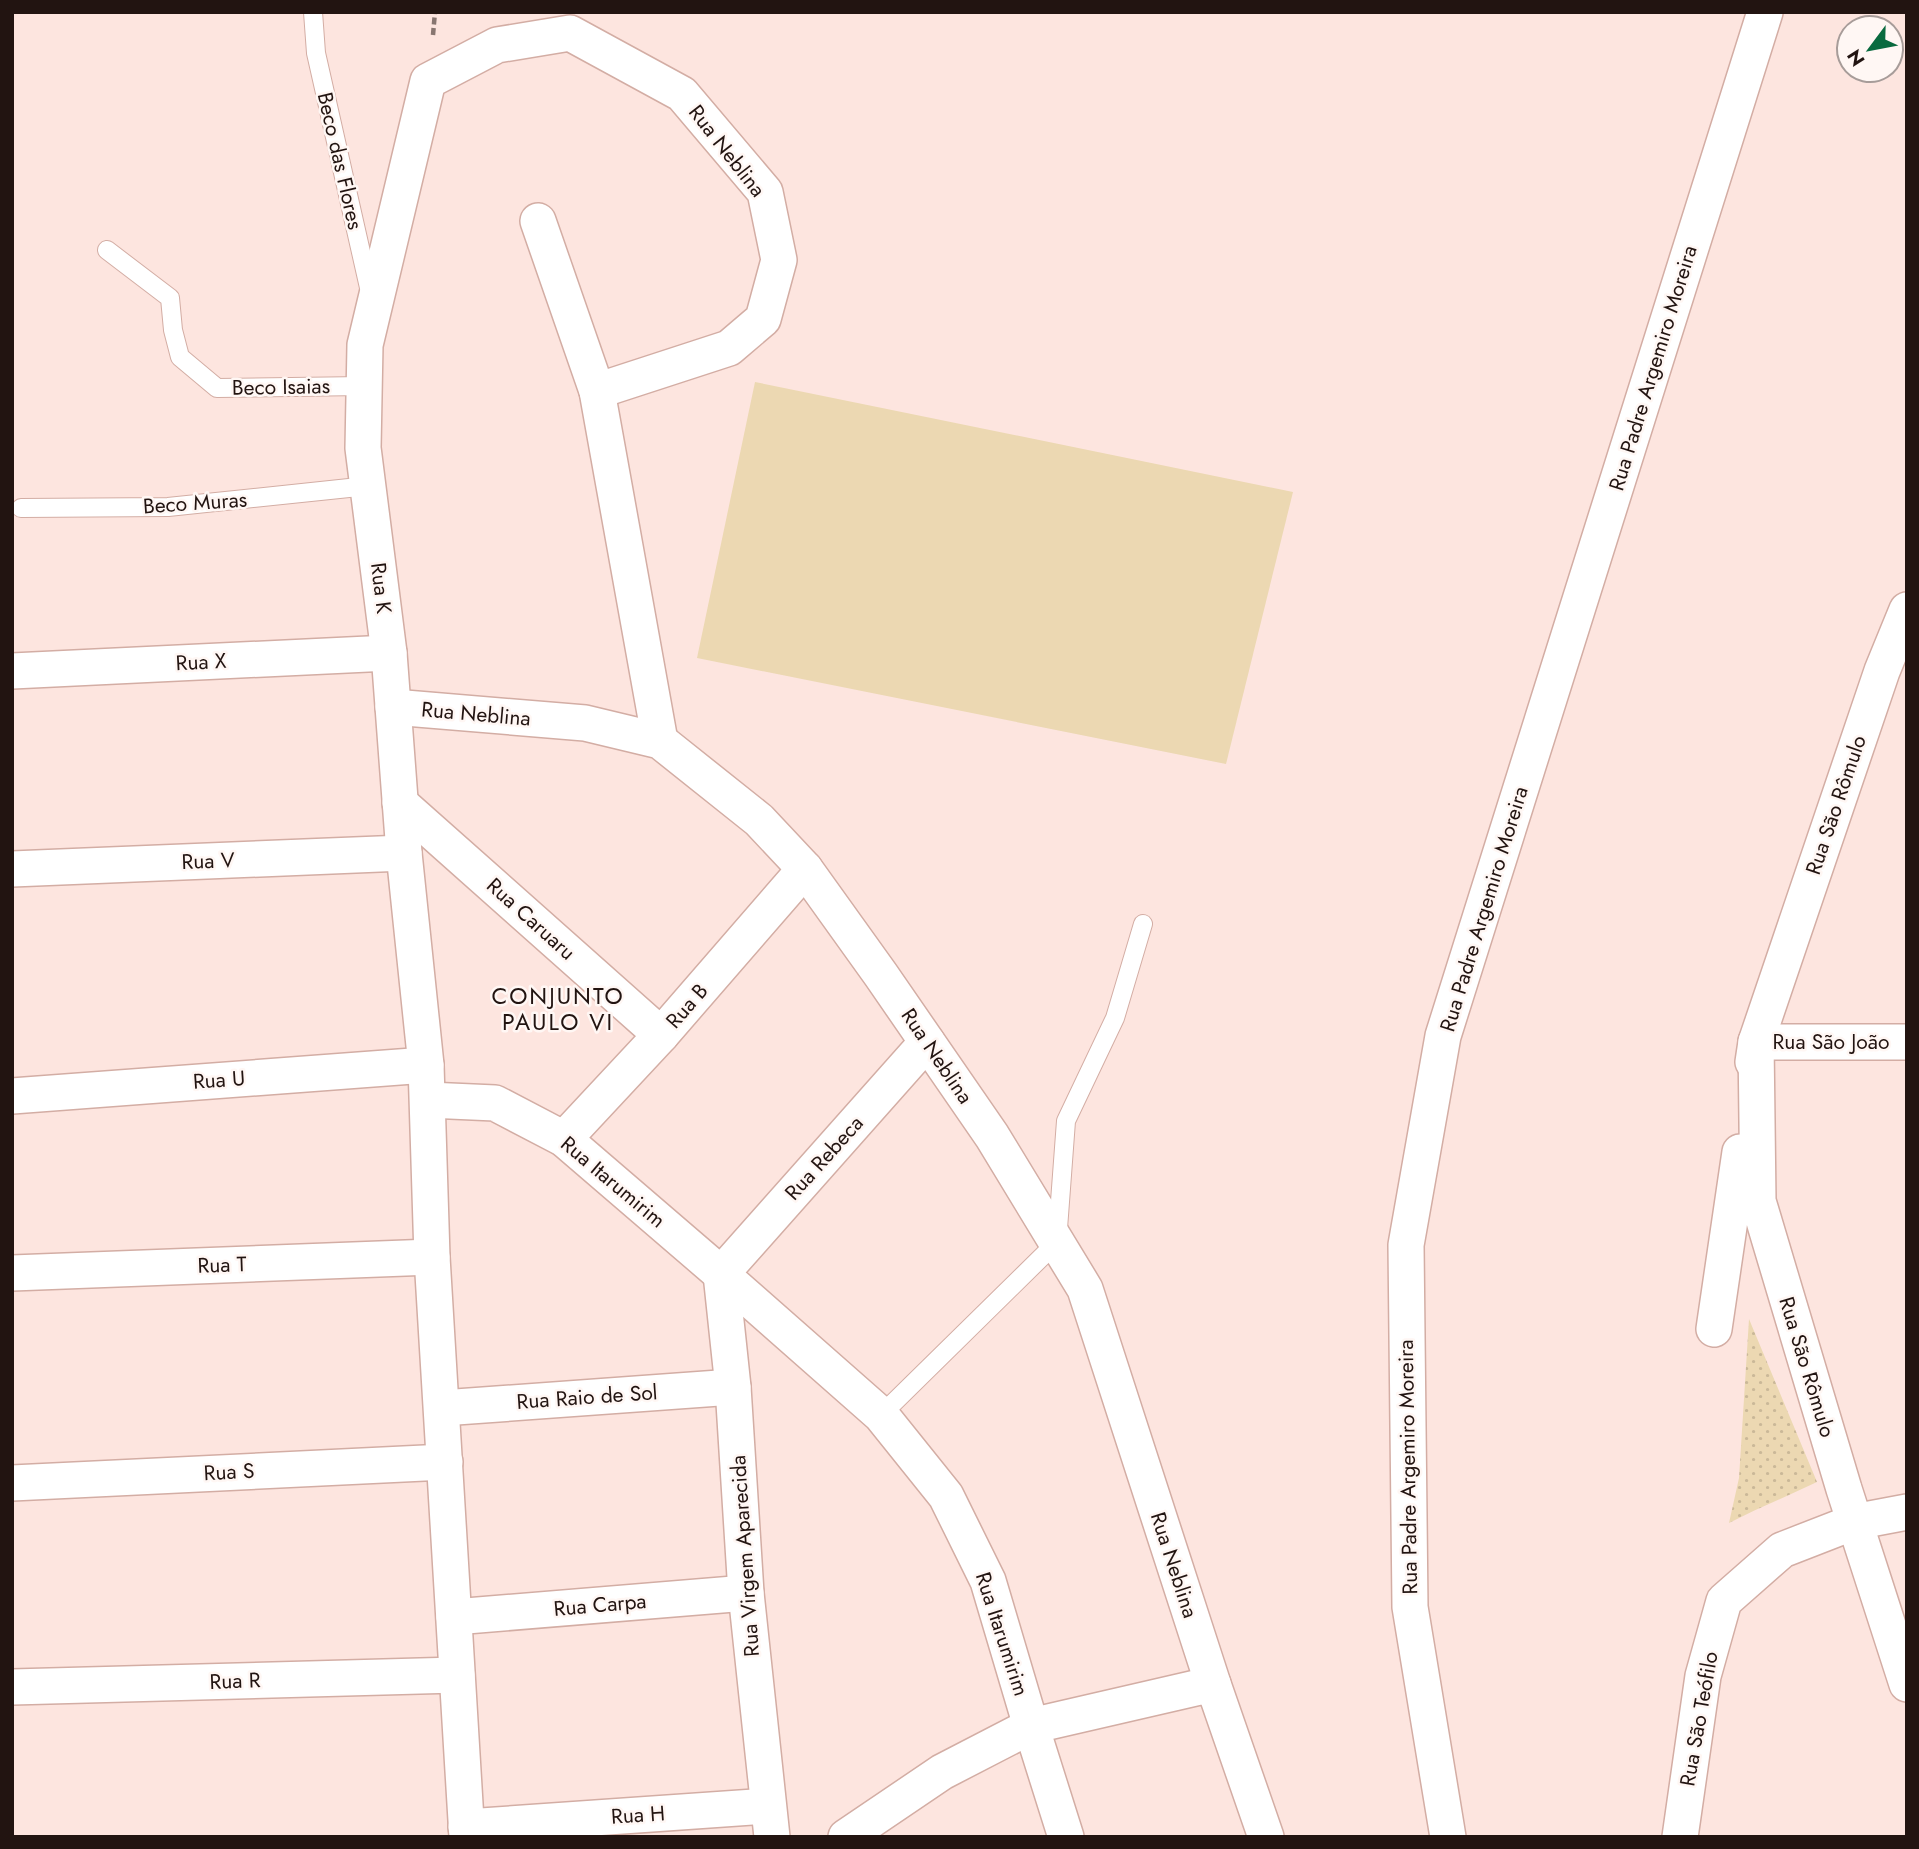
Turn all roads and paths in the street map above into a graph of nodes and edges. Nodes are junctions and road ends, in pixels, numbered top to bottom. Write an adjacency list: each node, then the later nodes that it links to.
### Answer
1 (313, 12): 6 (lane, Beco das Flores)
2 (1765, 12): 54 (street, Rua Padre Argemiro Moreira)
3 (570, 33): 6 (street, Rua K); 8 (street, Rua Neblina)
4 (538, 221): 8 (street)
5 (107, 250): 7 (lane, Beco Isaias)
6 (374, 309): 7 (street, Rua K)
7 (364, 386): 9 (street, Rua K)
8 (597, 391): 16 (street)
9 (368, 486): 10 (lane, Beco Muras); 12 (street, Rua K)
10 (21, 508)
11 (1907, 610): 14 (street, Rua São Rômulo)
12 (389, 653): 13 (street, Rua X); 15 (street, Rua K)
13 (12, 671)
14 (1894, 671): 24 (street, Rua São Rômulo)
15 (393, 707): 16 (street, Rua Neblina); 17 (street, Rua K)
16 (660, 741): 20 (street, Rua Neblina)
17 (400, 803): 18 (street, Rua K); 22 (street, Rua Caruaru)
18 (404, 853): 19 (street, Rua V); 26 (street, Rua K)
19 (12, 869)
20 (805, 869): 22 (street, Rua B); 23 (street, Rua Neblina)
21 (1143, 924): 30 (lane)
22 (661, 1035): 29 (street, Rua B)
23 (927, 1042): 30 (street, Rua Neblina); 33 (street, Rua Rebeca)
24 (1756, 1042): 25 (street, Rua São João); 34 (street, Rua São Rômulo); 41 (street, Rua São Rômulo)
25 (1907, 1042)
26 (426, 1065): 27 (street, Rua U); 28 (street, Rua K)
27 (12, 1096)
28 (428, 1100): 29 (street, Rua Itarumirim); 31 (street)
29 (564, 1139): 33 (street, Rua Itarumirim)
30 (1057, 1242): 37 (lane); 45 (street, Rua Neblina)
31 (432, 1257): 32 (street, Rua T); 36 (street)
32 (12, 1273)
33 (721, 1274): 35 (street, Rua Virgem Aparecida); 37 (street, Rua Itarumirim)
34 (1714, 1329)
35 (733, 1387): 36 (street, Rua Raio de Sol); 42 (street, Rua Virgem Aparecida)
36 (442, 1408): 38 (street)
37 (881, 1415): 48 (street, Rua Itarumirim)
38 (445, 1462): 39 (street, Rua S); 43 (street)
39 (12, 1483)
40 (1907, 1512): 41 (street, Rua São Teófilo)
41 (1854, 1522): 46 (street, Rua São Rômulo); 55 (street, Rua São Teófilo)
42 (746, 1593): 43 (street, Rua Carpa); 49 (street, Rua Virgem Aparecida)
43 (454, 1617): 44 (street)
44 (457, 1675): 47 (street, Rua R); 50 (street)
45 (1213, 1684): 48 (street); 53 (street, Rua Neblina)
46 (1907, 1684)
47 (12, 1687)
48 (1031, 1726): 51 (street); 52 (street, Rua Itarumirim)
49 (770, 1821): 50 (street, Rua H)
50 (466, 1832)
51 (846, 1837)
52 (1066, 1837)
53 (1266, 1837)
54 (1448, 1837)
55 (1680, 1837)

